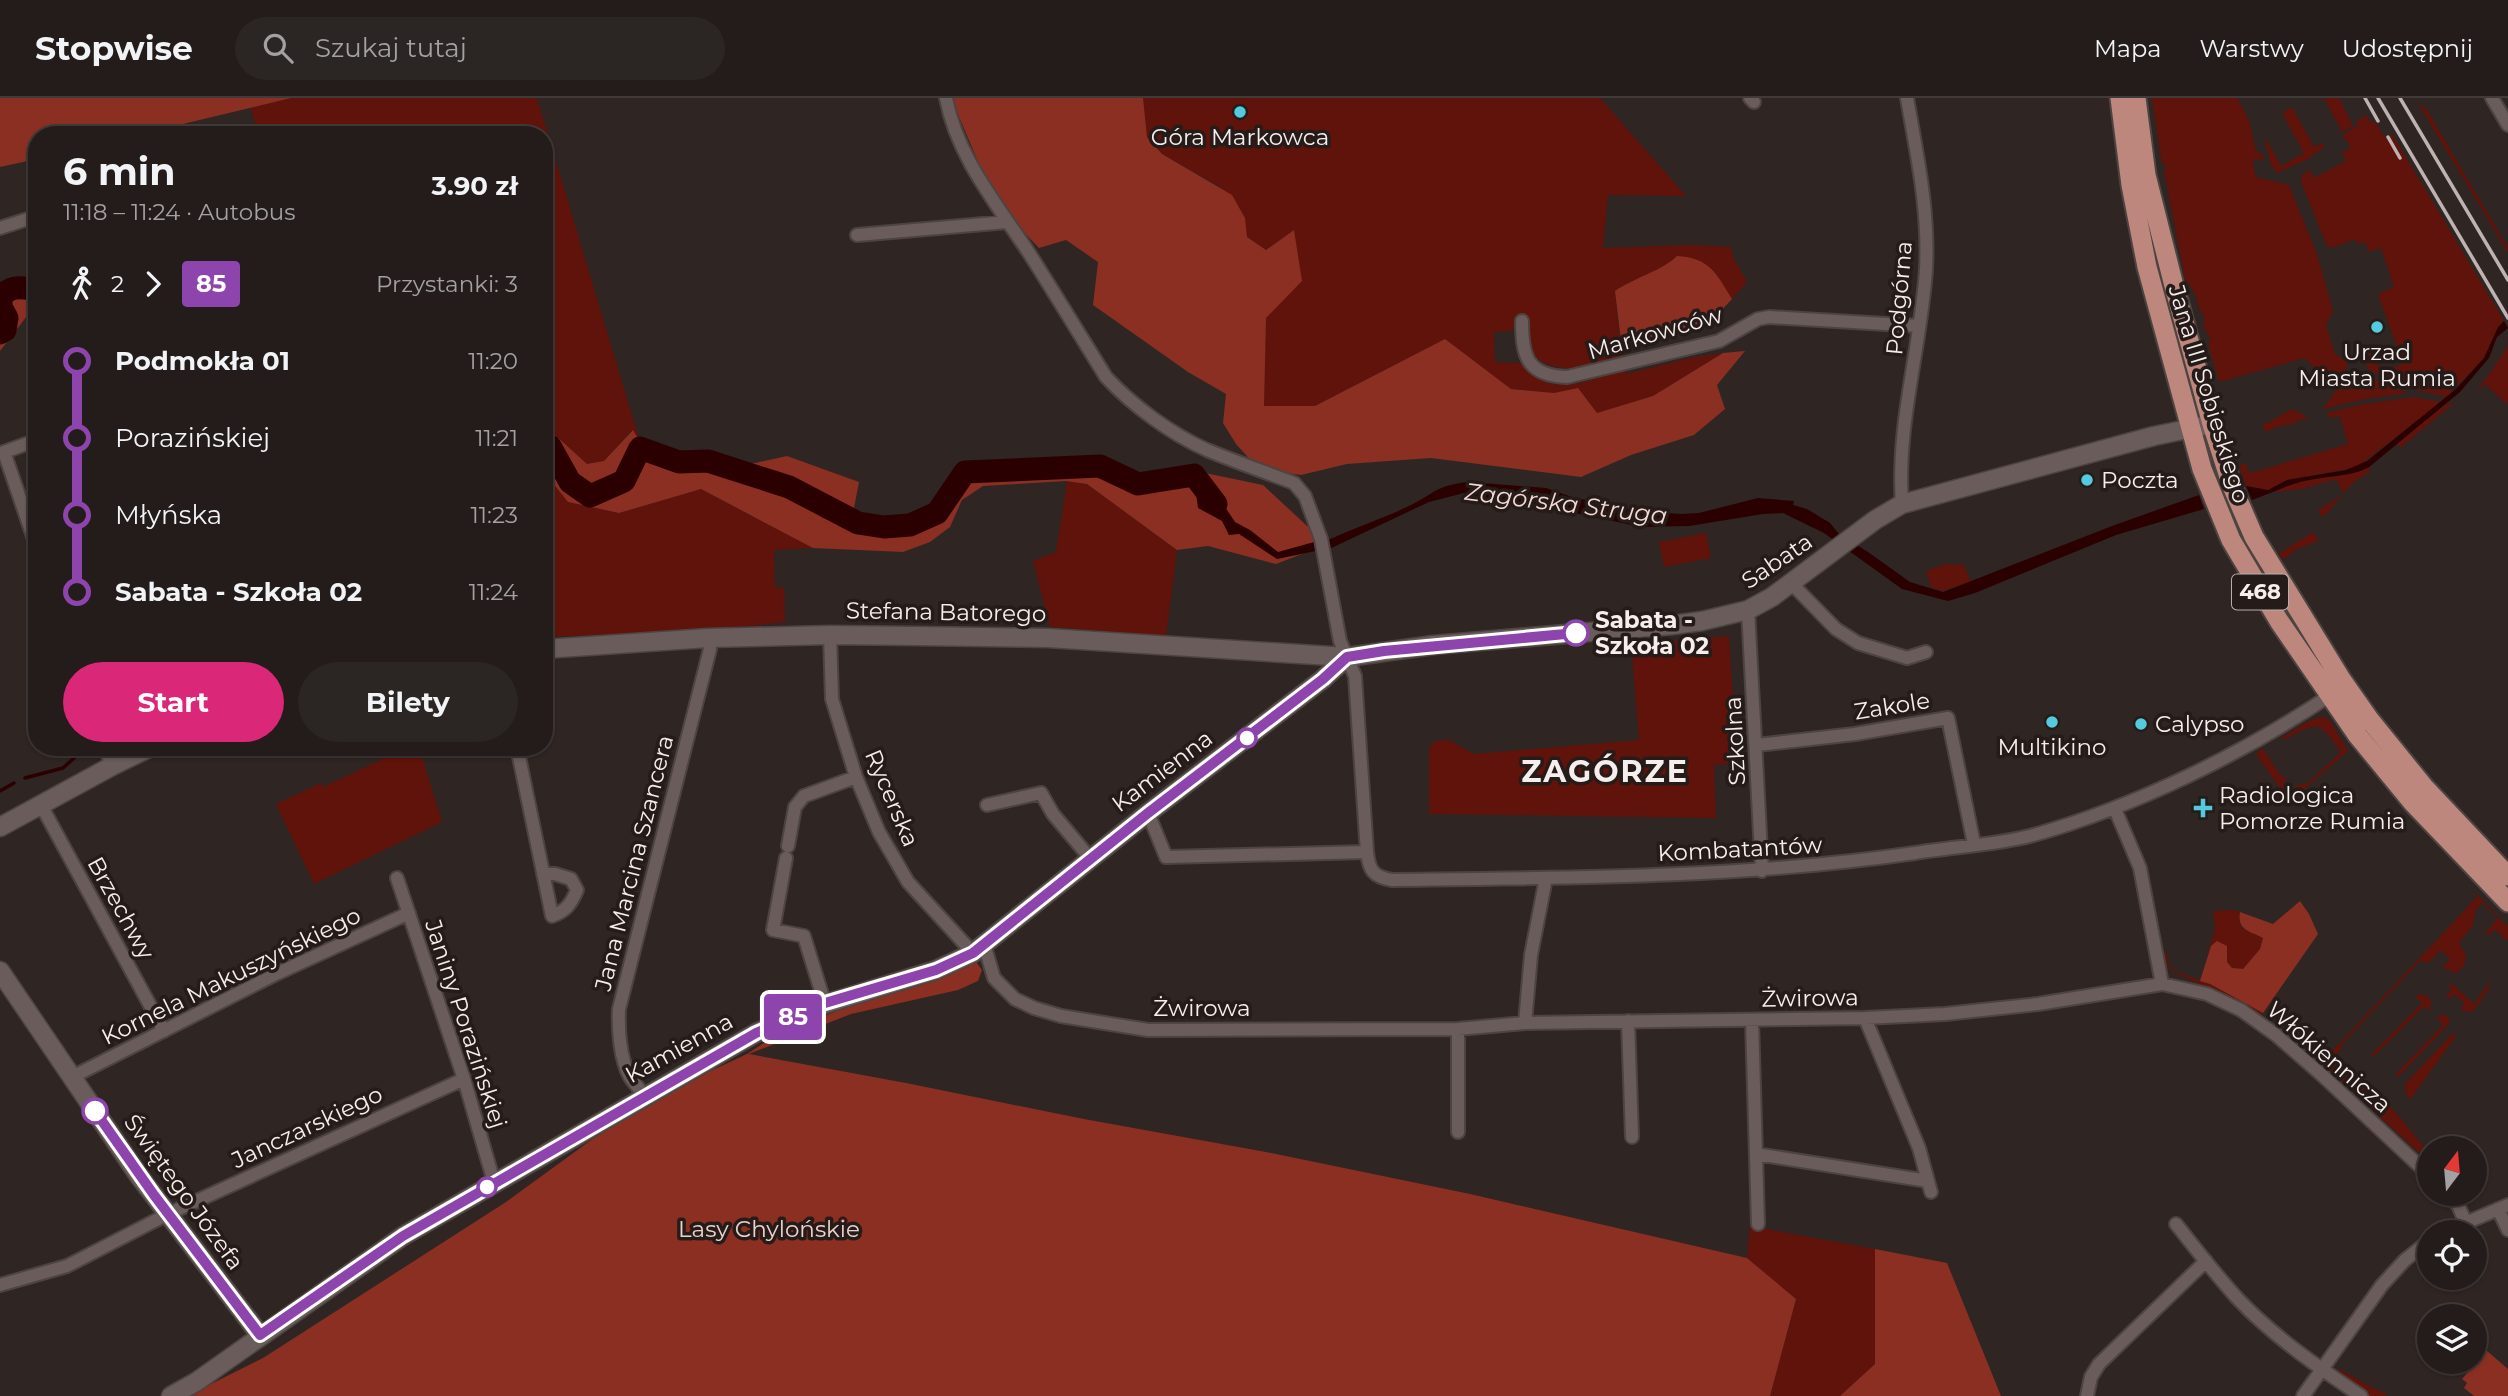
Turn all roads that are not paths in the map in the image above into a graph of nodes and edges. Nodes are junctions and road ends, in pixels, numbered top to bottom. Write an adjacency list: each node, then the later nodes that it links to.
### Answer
1 (946, 98): 7 (street)
2 (1907, 98): 11 (street, Podgórna)
3 (2492, 98): 5 (street)
4 (2120, 99): 12 (main road, Jana III Sobieskiego / 468); 13 (main road, Jana III Sobieskiego / 468)
5 (2508, 125)
6 (28, 219): 8 (street)
7 (1007, 222): 9 (street); 23 (street)
8 (0, 228)
9 (857, 235)
10 (1521, 321): 11 (street, Markowców)
11 (1919, 326): 15 (street, Podgórna)
12 (2212, 424): 13 (street, Sabata); 24 (main road, Jana III Sobieskiego / 468)
13 (2190, 429): 15 (street, Sabata); 24 (main road, Jana III Sobieskiego / 468)
14 (28, 443): 16 (street)
15 (1902, 504): 17 (street, Sabata)
16 (28, 522)
17 (1791, 583): 18 (street, Sabata); 22 (street)
18 (1748, 610): 23 (street, Sabata); 25 (street, Szkolna)
19 (830, 635): 20 (street, Stefana Batorego); 23 (street, Stefana Batorego); 30 (street, Rycerska)
20 (708, 638): 21 (street, Stefana Batorego); 58 (street, Jana Marcina Szancera)
21 (553, 648)
22 (1926, 652)
23 (1347, 657): 34 (street, Kamienna); 37 (street)
24 (2337, 690): 33 (street, Kombatantów); 41 (main road, Jana III Sobieskiego / 468); 44 (main road, Jana III Sobieskiego / 468)
25 (1757, 745): 36 (street, Zakole); 39 (street, Szkolna)
26 (109, 756): 29 (street)
27 (133, 756): 29 (street)
28 (519, 756): 40 (street)
29 (112, 766): 31 (street)
30 (856, 777): 46 (street, Rycerska); 49 (street)
31 (41, 805): 35 (street); 55 (street, Brzechwy)
32 (987, 805): 38 (street)
33 (2115, 809): 36 (street, Kombatantów); 48 (street)
34 (1148, 813): 37 (street); 38 (street, Kamienna)
35 (0, 827)
36 (1974, 844): 39 (street, Kombatantów)
37 (1367, 852): 43 (street, Kombatantów)
38 (1090, 858): 46 (street, Kamienna)
39 (1762, 871): 43 (street, Kombatantów)
40 (543, 874)
41 (2508, 876)
42 (397, 878): 45 (street, Janiny Porazińskiej)
43 (1546, 878): 53 (street)
44 (2508, 902)
45 (409, 913): 55 (street, Kornela Makuszyńskiego); 57 (street, Janiny Porazińskiej)
46 (978, 949): 49 (street, Kamienna); 54 (street, Żwirowa)
47 (0, 971): 56 (street, Świętego Józefa)
48 (2162, 984): 50 (street, Żwirowa); 62 (street, Włókiennicza)
49 (825, 1003): 58 (street, Kamienna)
50 (1865, 1018): 51 (street, Żwirowa); 61 (street)
51 (1752, 1020): 52 (street, Żwirowa); 61 (street)
52 (1628, 1021): 53 (street, Żwirowa); 60 (street)
53 (1525, 1023): 54 (street, Żwirowa)
54 (1458, 1029): 59 (street)
55 (164, 1031): 56 (street, Kornela Makuszyńskiego)
56 (72, 1077): 65 (street, Świętego Józefa)
57 (464, 1079): 63 (street, Janiny Porazińskiej); 65 (street, Janczarskiego)
58 (644, 1096): 63 (street, Kamienna)
59 (1458, 1132)
60 (1632, 1137)
61 (1756, 1154): 67 (street)
62 (2417, 1164)
63 (494, 1182): 73 (street, Kamienna)
64 (2503, 1207): 66 (street); 69 (street)
65 (168, 1214): 72 (street, Janczarskiego); 73 (street, Świętego Józefa)
66 (2468, 1220)
67 (1758, 1224)
68 (2176, 1224): 71 (street)
69 (2508, 1230)
70 (2417, 1250): 74 (street)
71 (2206, 1261): 74 (street); 76 (street)
72 (0, 1285)
73 (260, 1335): 75 (street, Kamienna)
74 (2321, 1370): 77 (street); 78 (street)
75 (171, 1396)
76 (2087, 1396)
77 (2303, 1396)
78 (2361, 1396)

